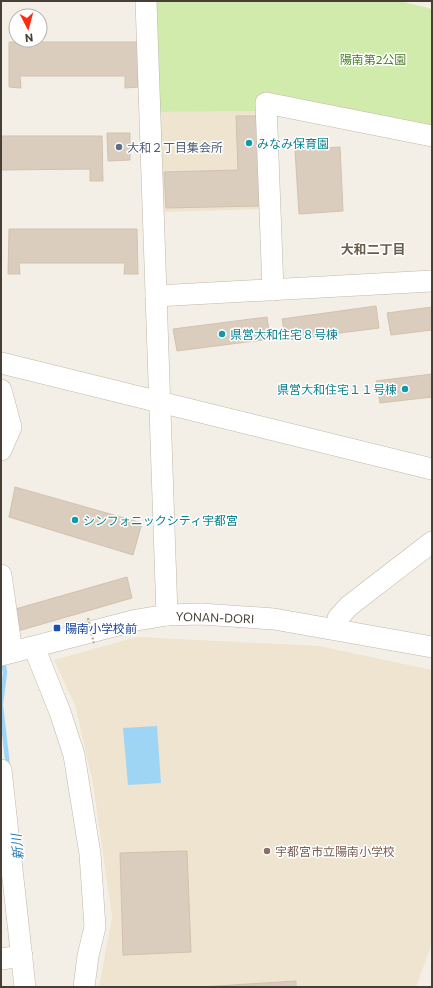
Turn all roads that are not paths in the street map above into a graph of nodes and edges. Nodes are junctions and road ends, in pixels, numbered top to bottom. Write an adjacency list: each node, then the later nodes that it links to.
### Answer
1 (146, 1): 5 (street)
2 (432, 136): 4 (street)
3 (432, 281): 4 (street)
4 (273, 290): 5 (street)
5 (156, 296): 8 (street)
6 (1, 363): 8 (street)
7 (1, 390): 9 (street)
8 (160, 402): 10 (street); 14 (street)
9 (1, 450)
10 (432, 469)
11 (432, 542): 15 (street)
12 (1, 575): 19 (street)
13 (201, 614): 14 (street, YONAN-DORI); 15 (street); 18 (street, YONAN-DORI); 20 (street)
14 (167, 615): 17 (street, YONAN-DORI)
15 (338, 618): 16 (street)
16 (432, 633)
17 (34, 647): 19 (street, YONAN-DORI); 27 (street)
18 (432, 647)
19 (7, 654)
20 (432, 659)
21 (1, 770): 22 (street)
22 (2, 794): 23 (street)
23 (7, 877): 24 (street)
24 (22, 956): 25 (street); 26 (street)
25 (1, 958)
26 (25, 987)
27 (84, 987)

